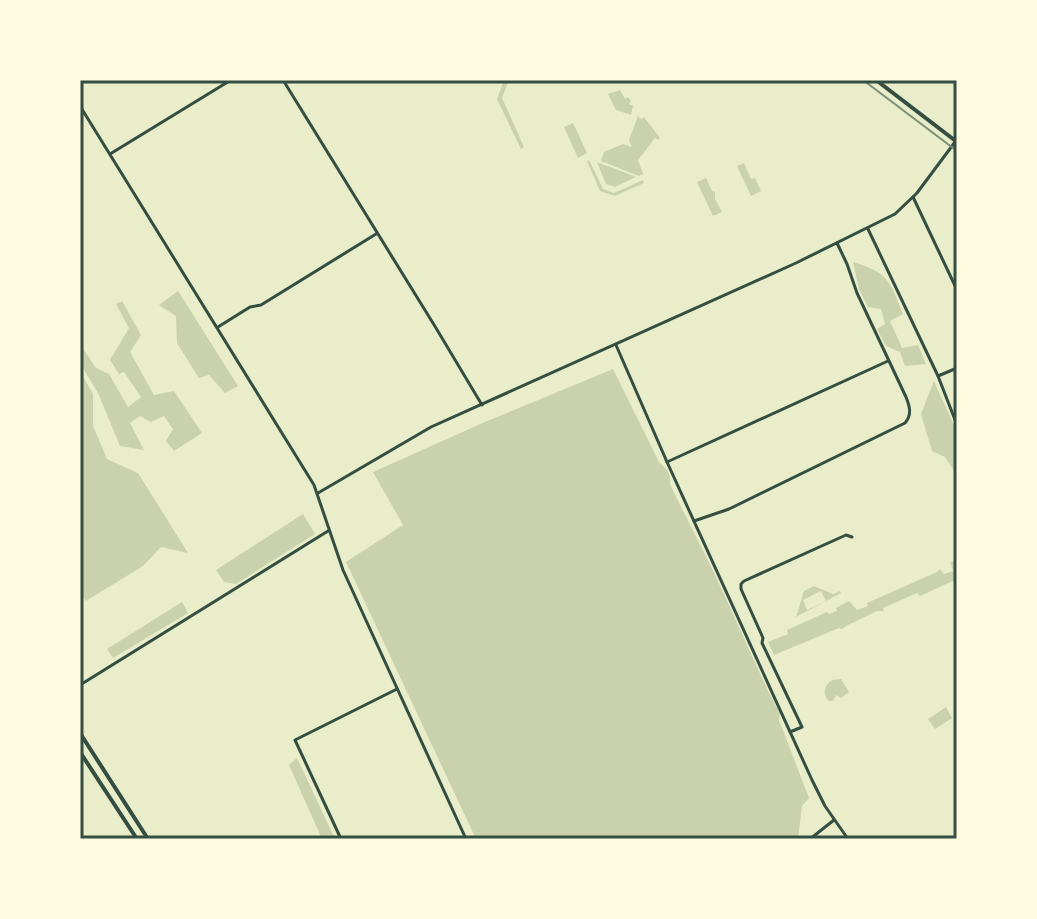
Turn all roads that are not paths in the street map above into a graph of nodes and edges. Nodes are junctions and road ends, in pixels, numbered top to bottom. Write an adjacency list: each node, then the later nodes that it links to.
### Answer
1 (231, 80): 6 (street)
2 (283, 80): 9 (street)
3 (880, 81): 5 (main road)
4 (80, 106): 6 (street)
5 (957, 141): 7 (street)
6 (110, 154): 12 (street)
7 (913, 197): 8 (street); 11 (street)
8 (867, 229): 10 (street); 16 (street)
9 (378, 233): 12 (street); 17 (street)
10 (837, 243): 13 (street); 14 (street)
11 (957, 290)
12 (218, 327): 20 (street)
13 (616, 345): 17 (street); 19 (street)
14 (888, 361): 19 (street); 21 (street)
15 (957, 368): 16 (street)
16 (938, 376): 18 (street)
17 (482, 405): 20 (street)
18 (957, 425)
19 (667, 462): 21 (street)
20 (318, 493): 22 (street)
21 (694, 521): 26 (street)
22 (329, 530): 24 (street); 25 (street)
23 (852, 537): 26 (street)
24 (80, 685)
25 (397, 689): 32 (street); 33 (street)
26 (790, 732): 29 (street)
27 (80, 733): 31 (main road)
28 (80, 752): 30 (main road)
29 (834, 820): 34 (street); 35 (street)
30 (137, 839)
31 (148, 839)
32 (341, 839)
33 (466, 839)
34 (810, 839)
35 (848, 839)

